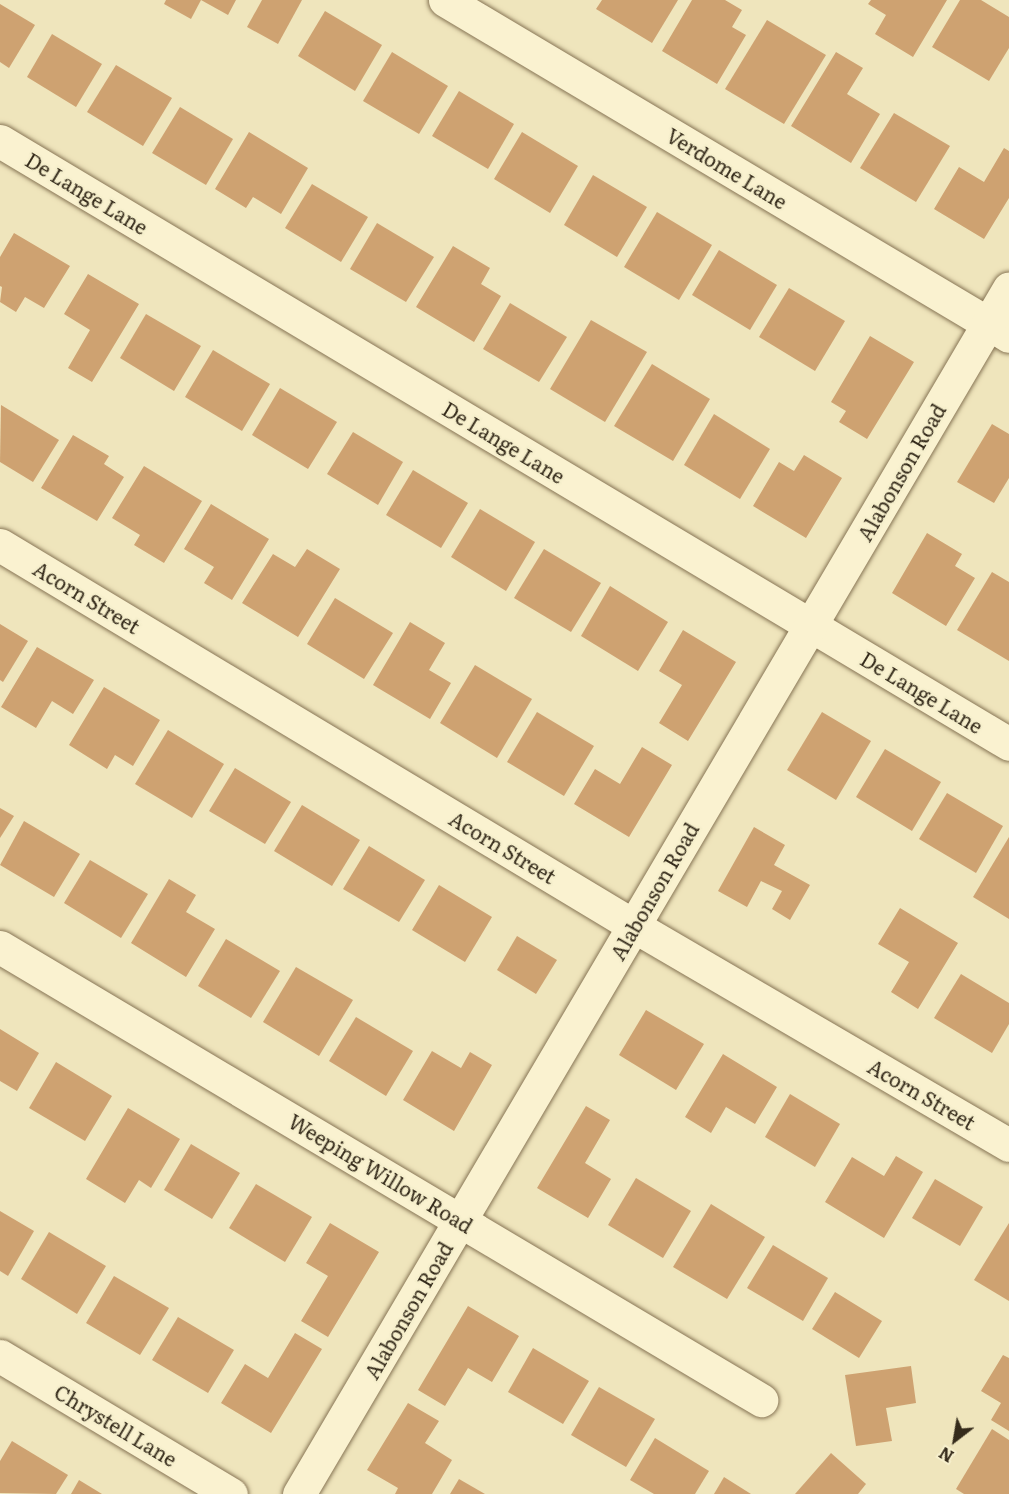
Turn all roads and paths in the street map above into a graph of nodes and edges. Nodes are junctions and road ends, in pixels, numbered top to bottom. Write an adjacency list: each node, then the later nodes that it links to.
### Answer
1 (445, 0): 4 (street, Verdome Lane)
2 (0, 141): 6 (street, De Lange Lane)
3 (1009, 288): 4 (street, Alabonson Road)
4 (999, 330): 6 (street, Alabonson Road)
5 (0, 545): 8 (street, Acorn Street)
6 (811, 626): 7 (street, De Lange Lane); 8 (street, Alabonson Road)
7 (1009, 744)
8 (634, 926): 10 (street, Acorn Street); 11 (street, Alabonson Road)
9 (0, 947): 11 (street, Weeping Willow Road)
10 (1009, 1145)
11 (460, 1221): 13 (street, Weeping Willow Road); 15 (street, Alabonson Road)
12 (0, 1356): 14 (street, Chrystell Lane)
13 (761, 1400)
14 (231, 1494)
15 (299, 1494)

